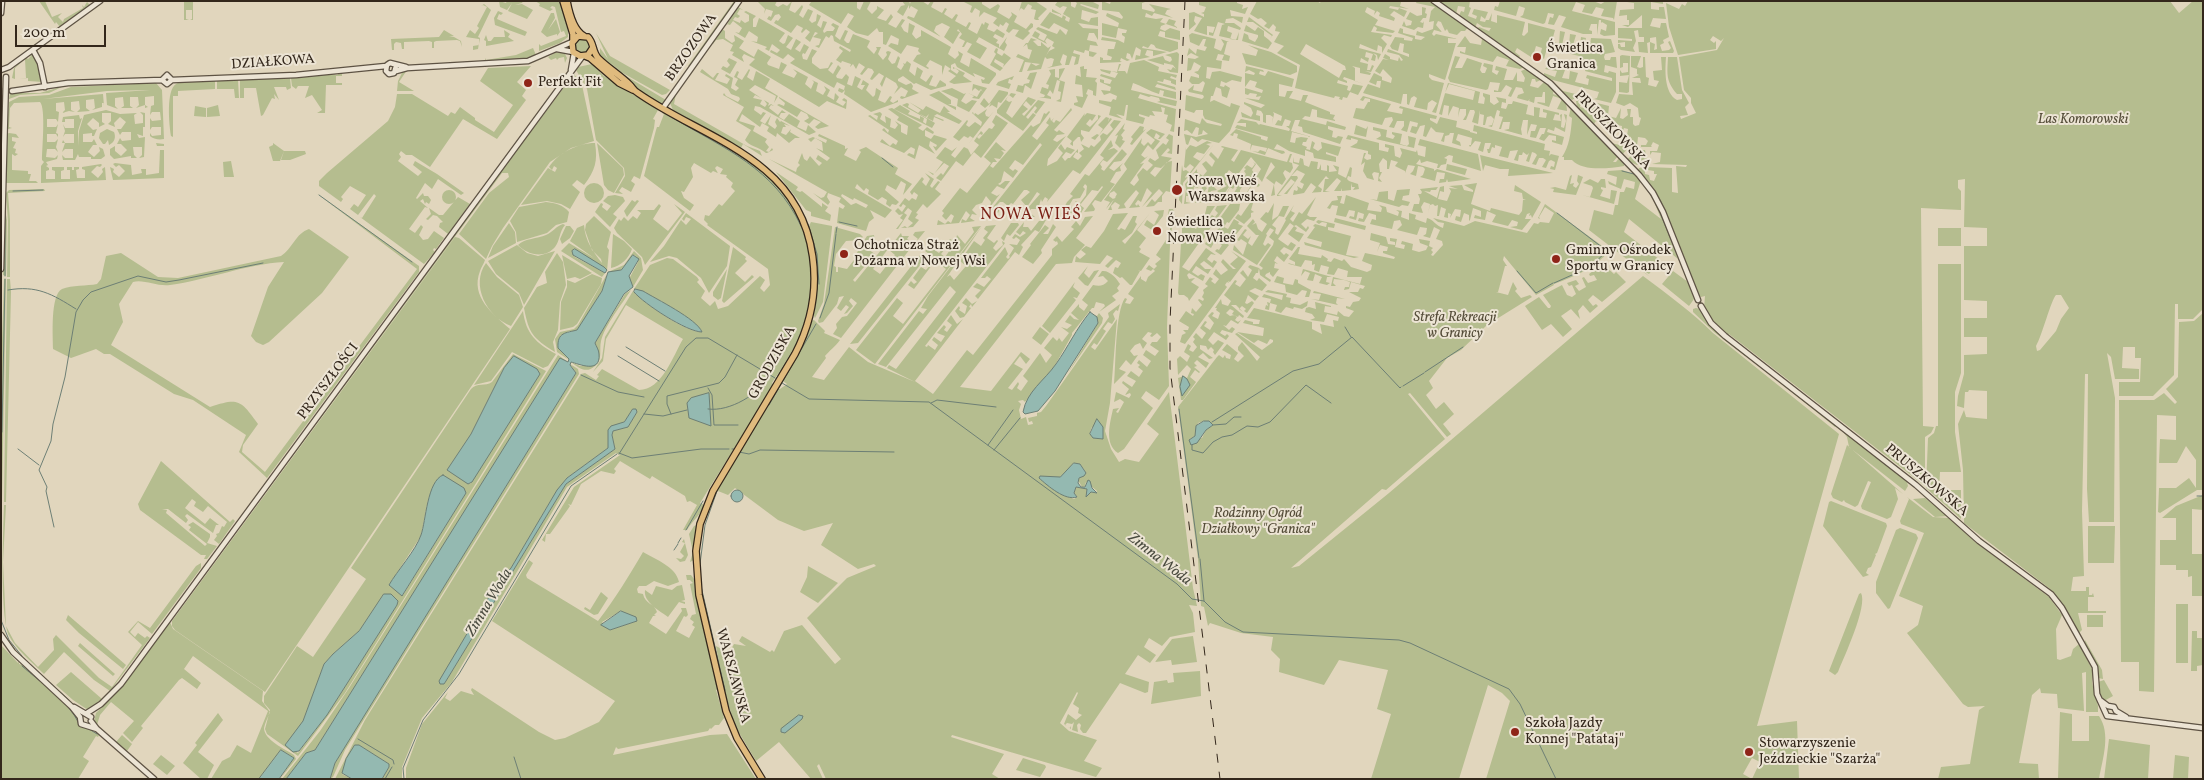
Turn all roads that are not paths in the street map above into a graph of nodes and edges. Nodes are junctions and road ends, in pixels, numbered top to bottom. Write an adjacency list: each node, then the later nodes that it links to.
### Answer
1 (2, 1): 7 (street)
2 (100, 1): 12 (street)
3 (563, 1): 9 (main road)
4 (567, 1): 8 (main road)
5 (739, 1): 23 (street, BRZOZOWA)
6 (1434, 1): 27 (street, PRUSZKOWSKA)
7 (1, 13)
8 (584, 36): 9 (main road); 10 (main road)
9 (573, 42): 11 (street, DZIAŁKOWA); 13 (main road)
10 (592, 48): 14 (main road); 21 (main road, GRODZISKA)
11 (556, 49): 13 (street); 16 (street, DZIAŁKOWA)
12 (33, 50): 17 (street); 20 (street)
13 (574, 52): 14 (main road); 18 (street, PRZYSZŁOŚCI)
14 (583, 56): 18 (street, PRZYSZŁOŚCI); 21 (main road, GRODZISKA)
15 (386, 68): 16 (street, DZIAŁKOWA); 16 (street, DZIAŁKOWA); 20 (street, DZIAŁKOWA)
16 (396, 68)
17 (4, 69): 19 (street)
18 (571, 70): 29 (street, PRZYSZŁOŚCI)
19 (4, 77): 24 (street)
20 (45, 87): 22 (street)
21 (633, 90): 23 (main road, GRODZISKA)
22 (12, 91)
23 (663, 108): 25 (main road, GRODZISKA)
24 (1, 269)
25 (696, 572): 32 (main road, WARSZAWSKA)
26 (1, 635): 29 (street)
27 (2107, 708): 28 (street); 28 (street)
28 (2115, 714): 30 (street)
29 (87, 718): 31 (street)
30 (2203, 728)
31 (154, 779)
32 (762, 779)

